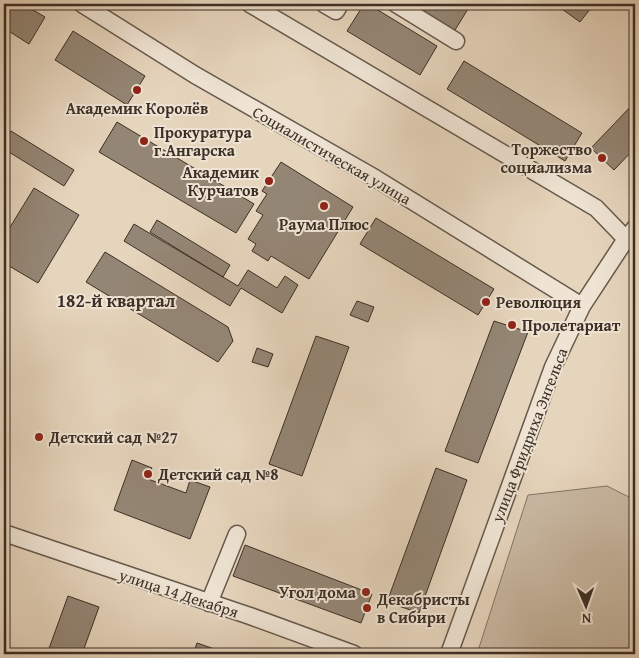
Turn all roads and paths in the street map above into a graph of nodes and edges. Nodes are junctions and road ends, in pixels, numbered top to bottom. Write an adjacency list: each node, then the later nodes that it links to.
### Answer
1 (82, 4): 8 (street, Социалистическая улица)
2 (250, 4): 7 (street)
3 (324, 4): 4 (street)
4 (340, 4)
5 (396, 4): 6 (street)
6 (456, 42)
7 (631, 233): 8 (street, улица Фридриха Энгельса)
8 (582, 306): 13 (street, улица Фридриха Энгельса)
9 (4, 533): 11 (street, улица 14 Декабря)
10 (237, 534): 11 (street)
11 (209, 603): 12 (street, улица 14 Декабря)
12 (354, 654)
13 (449, 654)

